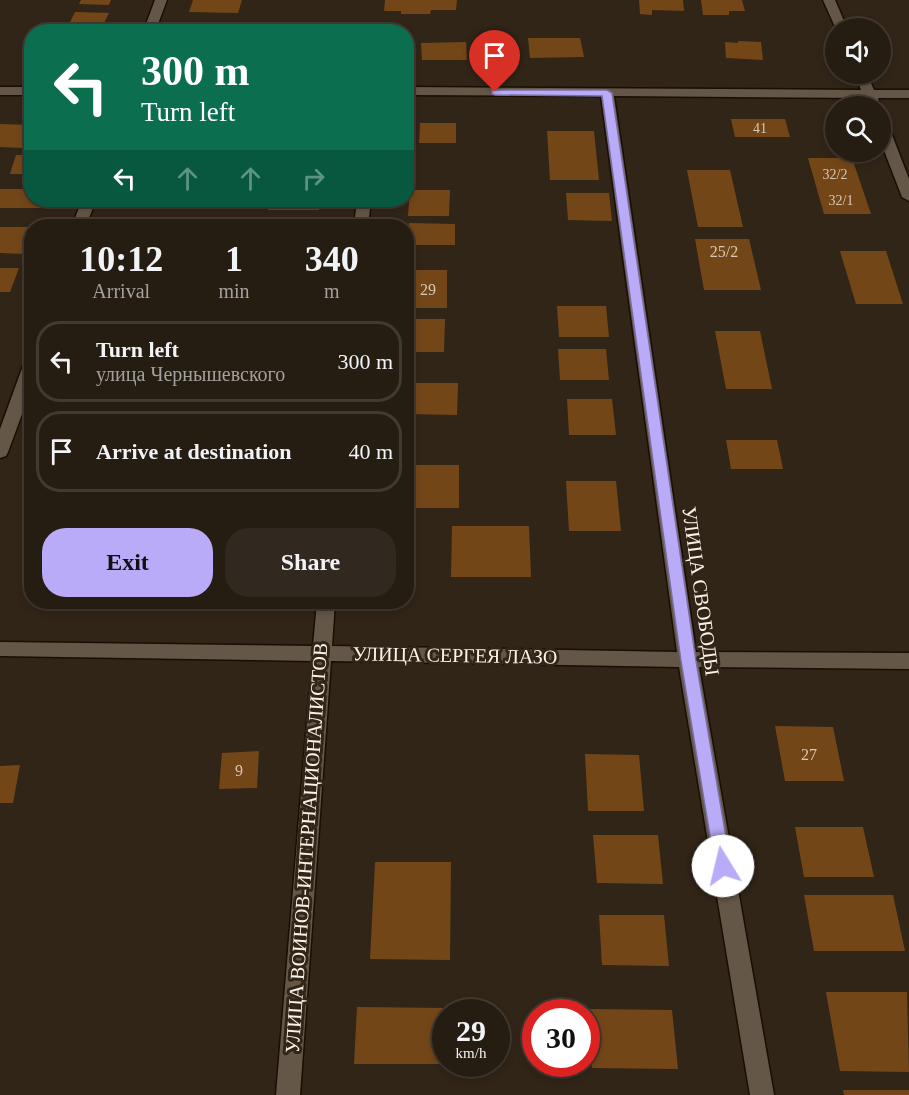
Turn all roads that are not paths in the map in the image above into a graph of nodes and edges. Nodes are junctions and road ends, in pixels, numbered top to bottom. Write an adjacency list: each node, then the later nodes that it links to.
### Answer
1 (161, 0): 4 (street)
2 (829, 0): 3 (street)
3 (837, 18)
4 (152, 24)
5 (0, 91): 6 (street)
6 (24, 91)
7 (414, 91): 8 (street)
8 (607, 93): 11 (street); 19 (street, УЛИЦА СВОБОДЫ)
9 (909, 94): 10 (street)
10 (891, 97)
11 (825, 99)
12 (891, 150): 13 (street)
13 (909, 197)
14 (24, 385): 15 (street)
15 (0, 452)
16 (325, 609): 18 (street, УЛИЦА ВОИНОВ-ИНТЕРНАЦИОНАЛИСТОВ)
17 (0, 649): 18 (street, УЛИЦА СЕРГЕЯ ЛАЗО)
18 (321, 652): 19 (street, УЛИЦА СЕРГЕЯ ЛАЗО); 21 (street, УЛИЦА ВОИНОВ-ИНТЕРНАЦИОНАЛИСТОВ)
19 (688, 661): 20 (street, УЛИЦА СЕРГЕЯ ЛАЗО); 22 (street, УЛИЦА СВОБОДЫ)
20 (909, 661)
21 (288, 1095)
22 (762, 1095)

